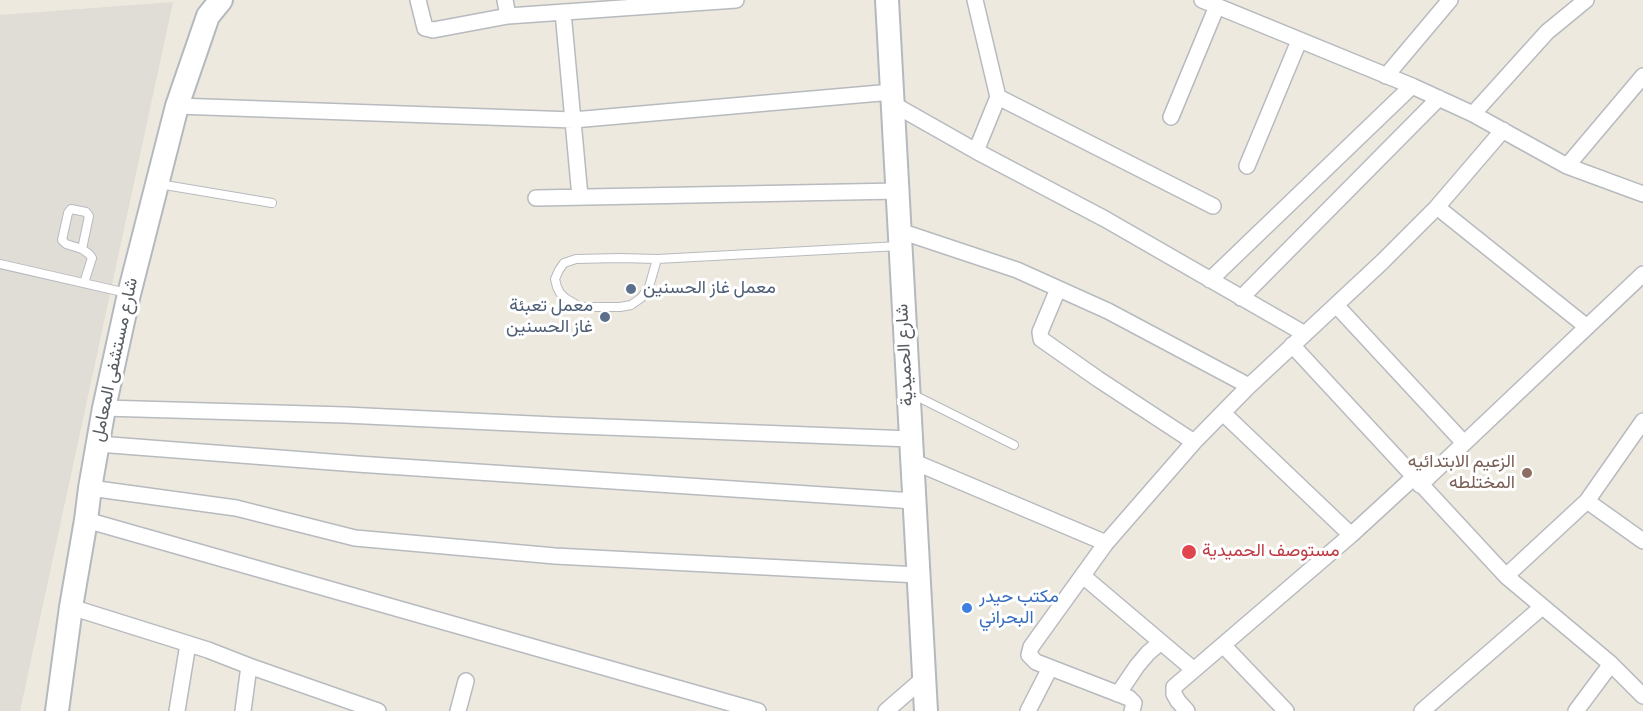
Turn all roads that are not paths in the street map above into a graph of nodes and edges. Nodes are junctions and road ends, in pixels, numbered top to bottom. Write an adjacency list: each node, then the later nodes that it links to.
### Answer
1 (418, 0): 15 (street)
2 (505, 0): 15 (street)
3 (736, 0): 9 (street)
4 (887, 0): 21 (main road, شارع الحميدية)
5 (975, 0): 20 (street)
6 (1202, 0): 12 (street)
7 (1450, 0): 17 (street)
8 (1587, 0): 24 (street)
9 (688, 2): 11 (street)
10 (211, 5): 23 (main road, شارع مستشفى المعامل)
11 (594, 5): 14 (street)
12 (1217, 6): 13 (street); 25 (street)
13 (1239, 7): 16 (street)
14 (563, 12): 15 (street); 26 (street)
15 (508, 16)
16 (1299, 41): 17 (street); 29 (street)
17 (1386, 76): 19 (street)
18 (1643, 76): 30 (street)
19 (1412, 86): 22 (street); 44 (street)
20 (998, 97): 28 (street); 37 (street)
21 (892, 98): 26 (street); 28 (street); 32 (main road, شارع الحميدية)
22 (1439, 98): 24 (street); 48 (street)
23 (177, 106): 26 (street); 31 (main road, شارع مستشفى المعامل)
24 (1473, 114): 27 (street)
25 (1171, 117)
26 (573, 120): 34 (street)
27 (1503, 130): 30 (street); 38 (street)
28 (976, 151): 44 (street)
29 (1247, 166)
30 (1567, 166): 33 (street)
31 (157, 184): 36 (lane); 47 (main road, شارع مستشفى المعامل)
32 (897, 191): 34 (street); 39 (main road, شارع الحميدية)
33 (1643, 194)
34 (580, 197): 35 (street)
35 (536, 198)
36 (272, 203)
37 (1213, 206)
38 (1437, 207): 49 (street); 50 (street)
39 (900, 238): 41 (lane); 46 (street); 54 (main road, شارع الحميدية)
40 (82, 249): 40 (lane); 45 (lane)
41 (657, 259): 41 (lane)
42 (0, 264): 45 (lane)
43 (1643, 274): 50 (street)
44 (1210, 280): 48 (street)
45 (84, 284): 47 (lane)
46 (1058, 289): 53 (street); 58 (street)
47 (129, 294): 55 (main road, شارع مستشفى المعامل)
48 (1241, 298): 51 (street)
49 (1336, 305): 51 (street); 59 (street)
50 (1587, 327): 59 (street)
51 (1305, 334): 52 (street)
52 (1292, 345): 53 (street); 63 (street)
53 (1250, 386): 56 (street)
54 (908, 392): 61 (lane); 62 (main road, شارع الحميدية)
55 (104, 408): 60 (main road, شارع مستشفى المعامل); 62 (street)
56 (1223, 413): 58 (street); 68 (street)
57 (1643, 421): 66 (street)
58 (1194, 442): 70 (street)
59 (1464, 443): 63 (street)
60 (98, 444): 64 (main road, شارع مستشفى المعامل); 65 (street)
61 (1014, 445)
62 (912, 450): 65 (main road, شارع الحميدية); 70 (street)
63 (1417, 481): 68 (street); 73 (street)
64 (90, 488): 67 (main road, شارع مستشفى المعامل); 71 (street)
65 (914, 501): 71 (main road, شارع الحميدية)
66 (1587, 501): 69 (street); 73 (street)
67 (86, 520): 74 (main road, شارع مستشفى المعامل); 92 (street)
68 (1351, 535): 78 (street)
69 (1643, 542)
70 (1106, 543): 72 (street)
71 (918, 575): 83 (main road, شارع الحميدية)
72 (1083, 576): 76 (street); 81 (street)
73 (1506, 576): 75 (street)
74 (71, 607): 77 (street); 87 (main road, شارع مستشفى المعامل)
75 (1542, 607): 79 (street); 99 (street)
76 (1161, 642): 82 (street); 85 (street)
77 (189, 644): 80 (street); 88 (street)
78 (1223, 645): 82 (street); 98 (street)
79 (1611, 664): 86 (street); 100 (street)
80 (249, 666): 89 (street); 90 (street)
81 (1050, 668): 85 (street); 95 (street)
82 (1194, 670): 97 (street)
83 (924, 678): 93 (street); 94 (main road, شارع الحميدية)
84 (466, 681): 91 (street)
85 (1118, 694): 96 (street)
86 (1643, 696)
87 (57, 711)
88 (177, 711)
89 (243, 711)
90 (378, 711)
91 (458, 711)
92 (758, 711)
93 (886, 711)
94 (926, 711)
95 (1028, 711)
96 (1132, 711)
97 (1187, 711)
98 (1286, 711)
99 (1422, 711)
100 (1576, 711)

